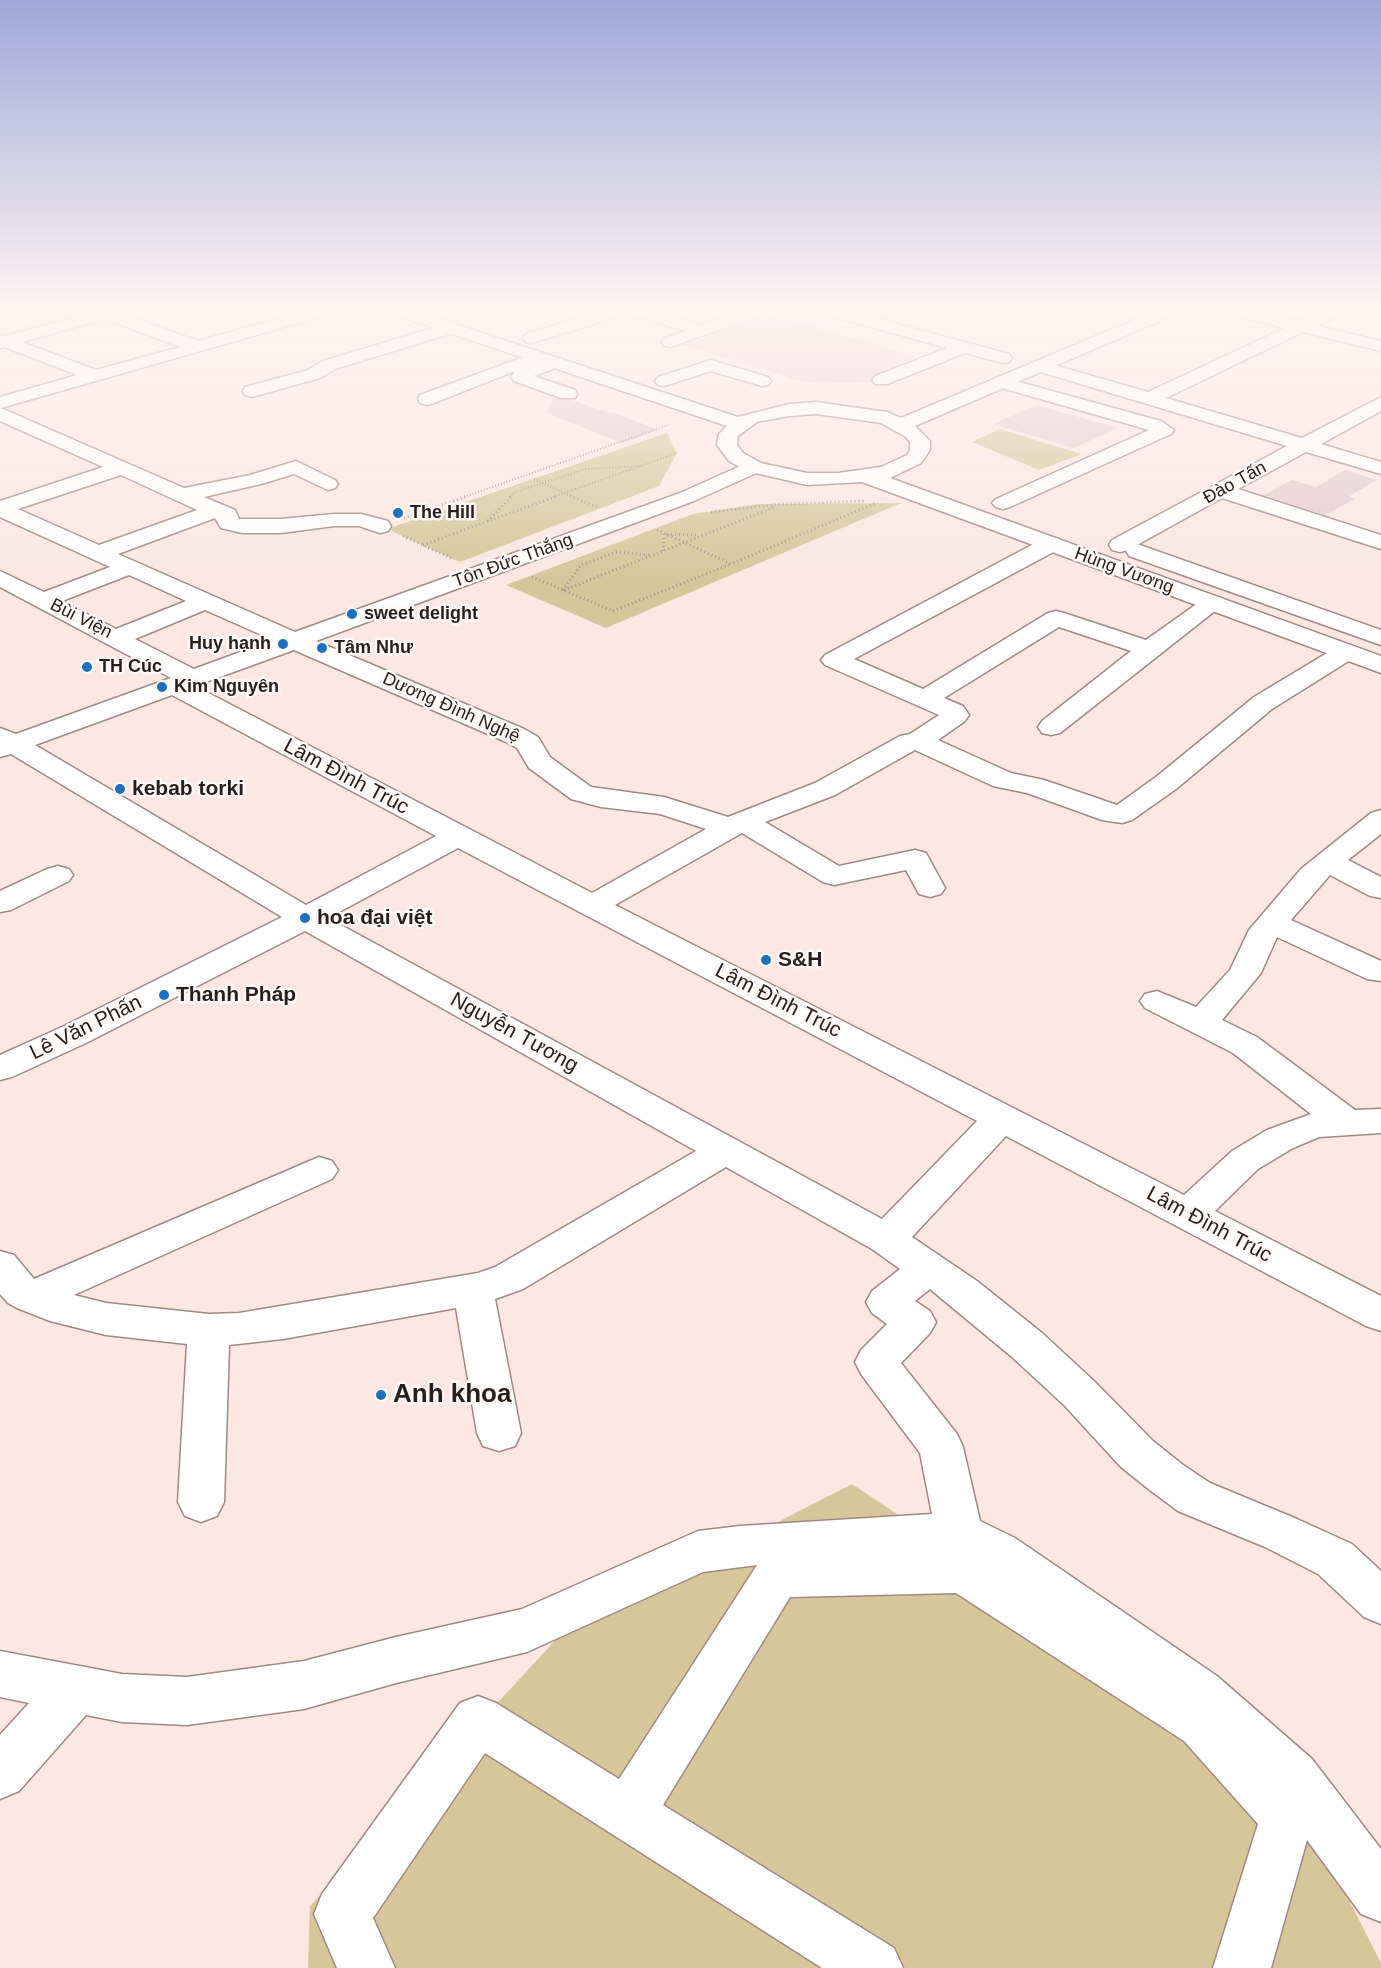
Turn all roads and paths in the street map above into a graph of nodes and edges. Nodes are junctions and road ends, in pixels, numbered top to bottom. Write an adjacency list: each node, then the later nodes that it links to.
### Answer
1 (14, 399): 8 (street)
2 (665, 399): 10 (street)
3 (719, 399): 12 (street)
4 (961, 399): 15 (street)
5 (1061, 399): 32 (street)
6 (1149, 399): 16 (street)
7 (900, 401): 13 (street)
8 (0, 403)
9 (1380, 404): 16 (street, Đào Tấn)
10 (705, 412): 14 (street); 41 (path)
11 (0, 414): 21 (street)
12 (765, 414): 13 (street); 14 (street)
13 (869, 414): 15 (street)
14 (740, 424): 19 (street)
15 (901, 424): 20 (street)
16 (1303, 445): 22 (street); 28 (street, Đào Tấn)
17 (677, 453): 18 (path)
18 (642, 466): 26 (path); 29 (path)
19 (754, 467): 24 (street); 56 (street, Tôn Đức Thắng)
20 (902, 467): 23 (street); 24 (street)
21 (122, 468): 30 (street); 35 (street)
22 (1381, 468)
23 (924, 475)
24 (867, 477): 47 (street, Hùng Vương)
25 (534, 479): 26 (path)
26 (543, 483): 29 (path); 39 (path)
27 (328, 484): 30 (street)
28 (1222, 491): 46 (street); 49 (street, Đào Tấn)
29 (564, 493): 34 (path); 39 (path)
30 (182, 495): 36 (street)
31 (980, 495): 32 (street)
32 (1003, 503): 38 (street)
33 (781, 504): 37 (path); 43 (path); 53 (path)
34 (601, 508)
35 (0, 509): 51 (street, Dương Đình Nghệ)
36 (222, 513): 41 (street); 51 (street)
37 (704, 513)
38 (1035, 515)
39 (486, 522): 48 (path)
40 (664, 525): 42 (path)
41 (380, 526): 48 (path)
42 (664, 534): 43 (path); 45 (path); 50 (path)
43 (702, 535): 45 (path)
44 (1099, 537): 49 (street, Hùng Vương)
45 (684, 542): 50 (path); 53 (path)
46 (1381, 542)
47 (1051, 544): 61 (street, Hùng Vương); 69 (street)
48 (423, 545): 56 (path)
49 (1120, 545): 63 (street, Hùng Vương)
50 (663, 551): 52 (path)
51 (99, 553): 54 (street, Dương Đình Nghệ)
52 (652, 555): 58 (path); 58 (path)
53 (731, 564): 58 (path)
54 (130, 567): 59 (street); 60 (street, Dương Đình Nghệ)
55 (540, 572): 58 (path)
56 (482, 573): 64 (street, Tôn Đức Thắng)
57 (0, 578): 59 (street, Bùi Viện)
58 (563, 590)
59 (44, 600): 62 (street, Bùi Viện)
60 (206, 601): 62 (street); 64 (street, Dương Đình Nghệ)
61 (1214, 603): 65 (street); 66 (street, Hùng Vương)
62 (117, 638): 68 (street, Bùi Viện)
63 (1381, 638)
64 (297, 642): 68 (street, Tôn Đức Thắng); 74 (street, Dương Đình Nghệ)
65 (1149, 649): 69 (street); 70 (street)
66 (1346, 652): 67 (street, Hùng Vương); 71 (street)
67 (1381, 664)
68 (184, 682): 72 (street, Tôn Đức Thắng); 75 (street, Lâm Đình Trúc)
69 (925, 699): 71 (street)
70 (1051, 727)
71 (916, 742): 74 (street)
72 (5, 743): 82 (street, Nguyễn Tương)
73 (1381, 819): 76 (street)
74 (736, 824): 78 (street, Dương Đình Nghệ); 81 (street)
75 (458, 836): 81 (street, Lâm Đình Trúc); 82 (street, Lê Văn Phấn)
76 (1328, 862): 79 (street); 83 (street)
77 (58, 874): 80 (street)
78 (930, 888)
79 (1381, 889)
80 (0, 903)
81 (593, 905): 88 (street, Lâm Đình Trúc)
82 (305, 918): 87 (street, Lê Văn Phấn); 90 (street, Nguyễn Tương)
83 (1271, 923): 84 (street); 86 (street)
84 (1380, 972)
85 (1157, 1001): 86 (street)
86 (1202, 1023): 89 (street)
87 (0, 1069)
88 (1003, 1117): 92 (street, Lâm Đình Trúc); 93 (street)
89 (1364, 1122): 92 (street)
90 (726, 1150): 93 (street, Nguyễn Tương); 96 (street)
91 (319, 1170): 97 (street)
92 (1188, 1214): 98 (street, Lâm Đình Trúc)
93 (886, 1239): 95 (street, Nguyễn Tương)
94 (0, 1266): 97 (street)
95 (929, 1268): 102 (street); 103 (street, Nguyễn Tương)
96 (473, 1289): 99 (street); 100 (street)
97 (31, 1297): 99 (street)
98 (1381, 1315)
99 (209, 1330): 101 (street)
100 (499, 1433)
101 (201, 1503)
102 (959, 1533): 105 (street); 108 (street)
103 (1381, 1602)
104 (0, 1674): 105 (street)
105 (75, 1690): 106 (street)
106 (0, 1773)
107 (628, 1813): 109 (street); 110 (street); 111 (street)
108 (1381, 1894)
109 (366, 1968)
110 (874, 1968)
111 (1242, 1968)

